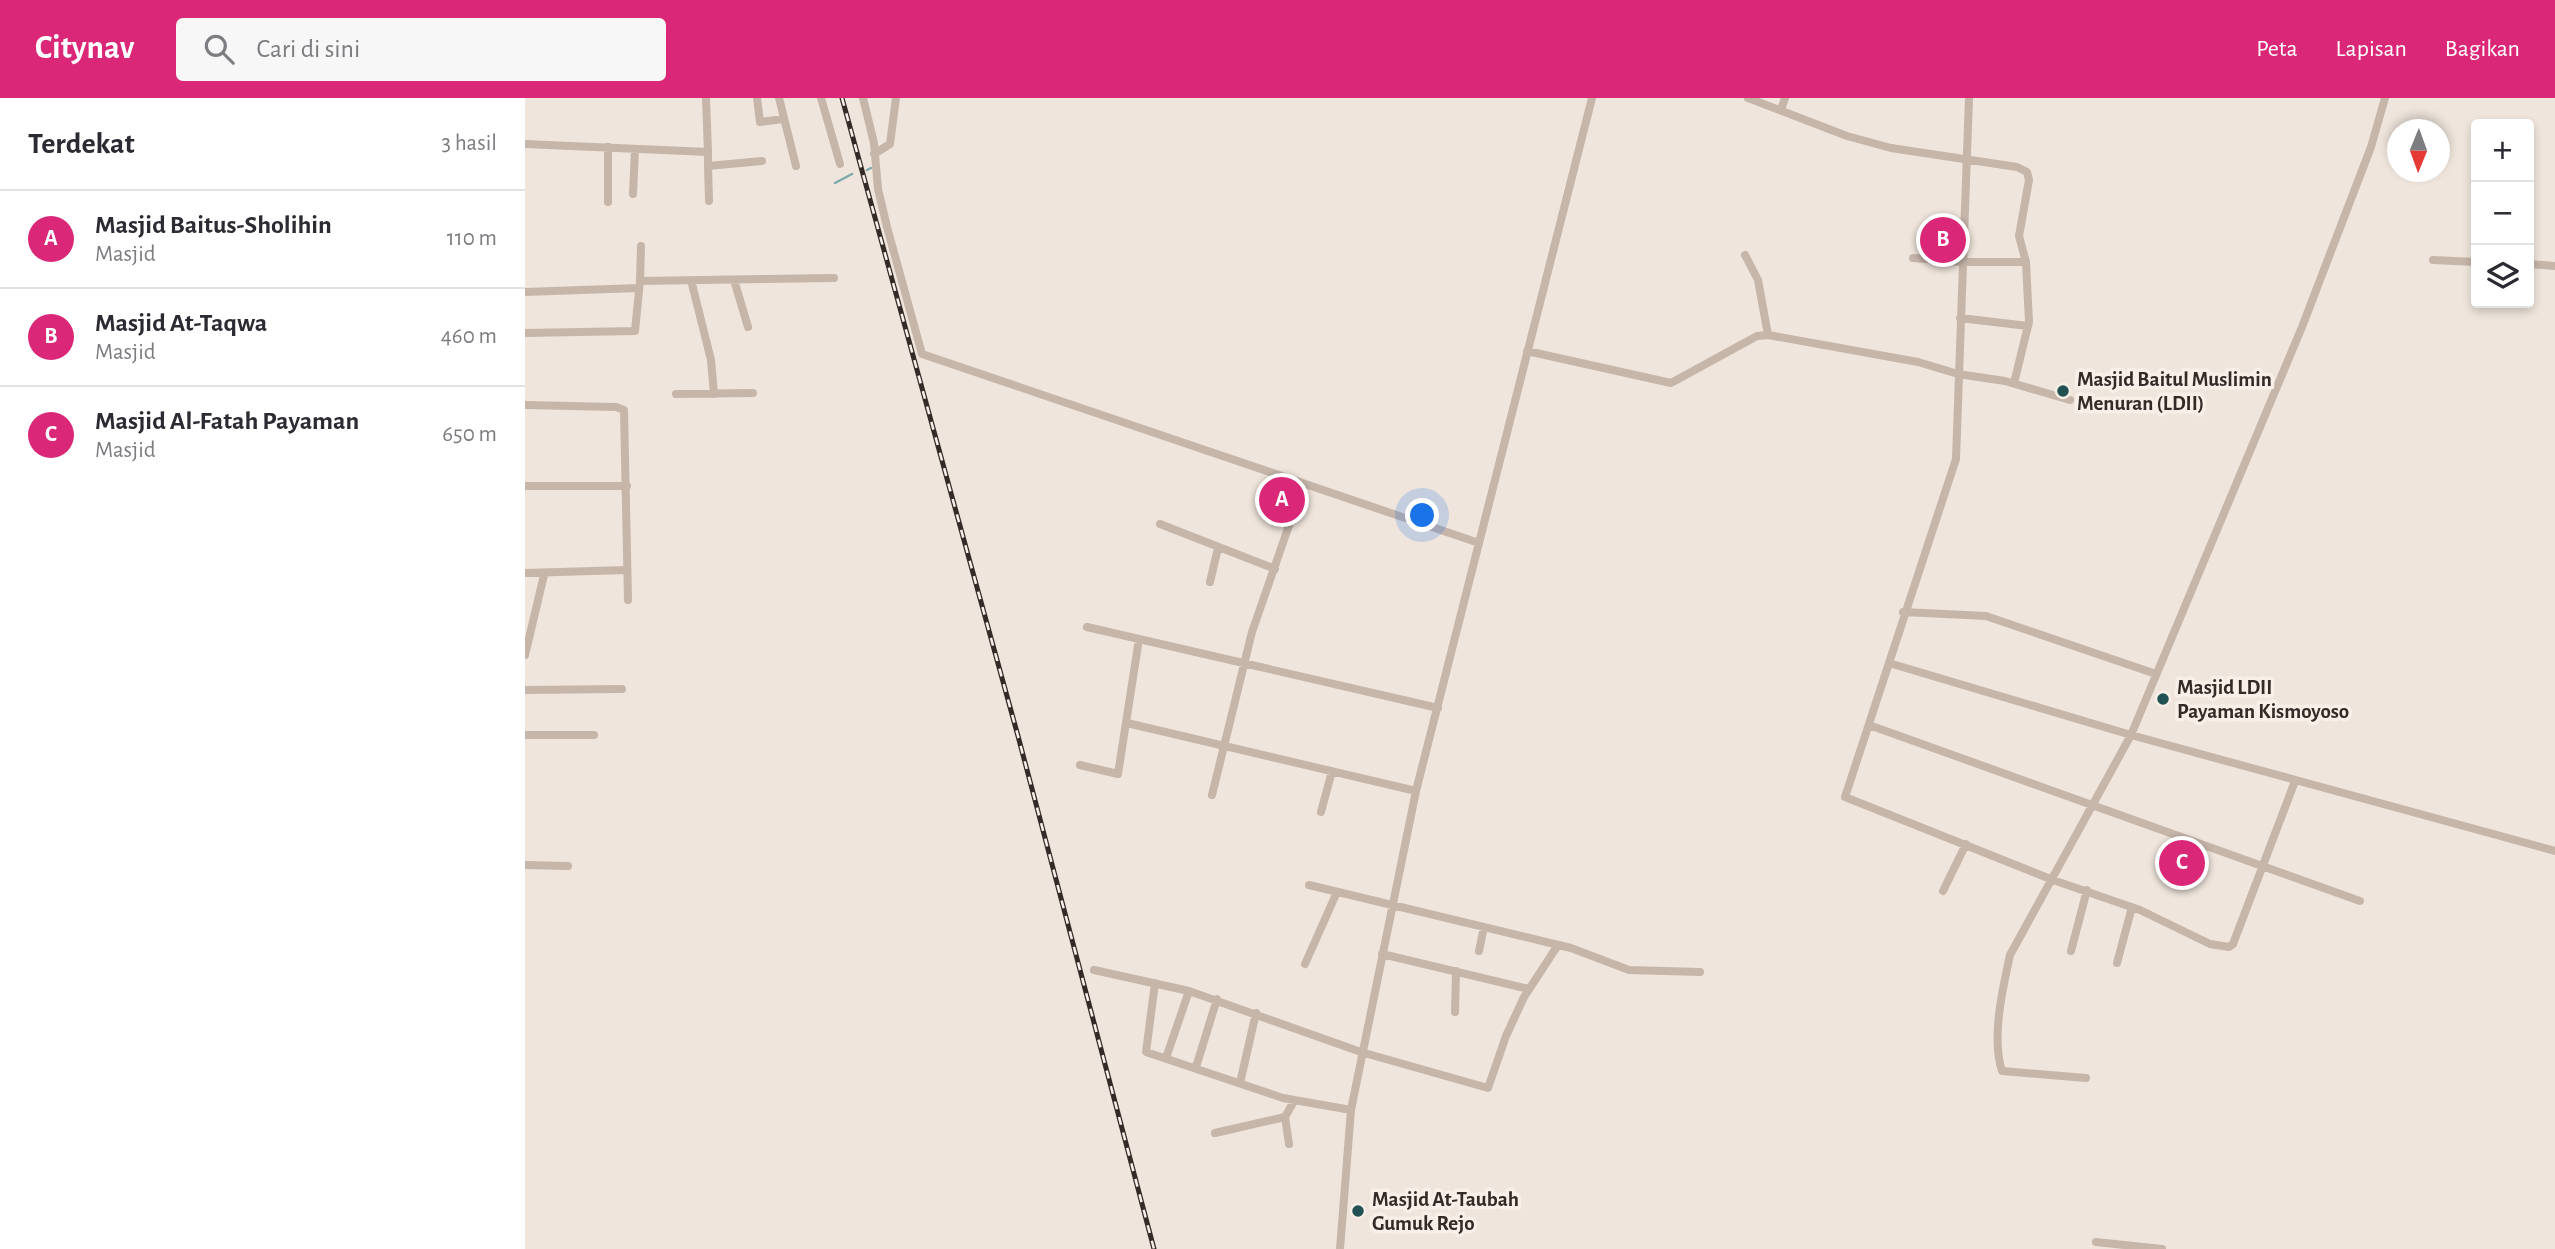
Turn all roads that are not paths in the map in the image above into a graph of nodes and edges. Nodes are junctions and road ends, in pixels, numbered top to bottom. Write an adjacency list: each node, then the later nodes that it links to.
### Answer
1 (706, 98): 17 (street)
2 (757, 98): 13 (street)
3 (779, 98): 13 (street)
4 (821, 98): 21 (street)
5 (863, 98): 18 (street)
6 (896, 98): 18 (street)
7 (1592, 98): 46 (street)
8 (1748, 98): 12 (street)
9 (1785, 98): 12 (street)
10 (1969, 98): 20 (street)
11 (2385, 98): 73 (street)
12 (1781, 110): 20 (street)
13 (784, 119): 23 (street)
14 (525, 144): 15 (street)
15 (608, 147): 16 (street); 26 (street)
16 (635, 149): 17 (street); 24 (street)
17 (708, 152): 22 (street)
18 (873, 153): 54 (street)
19 (762, 161): 22 (street)
20 (1966, 161): 31 (street); 32 (street)
21 (840, 164)
22 (708, 166): 25 (street)
23 (796, 166)
24 (633, 194)
25 (709, 201)
26 (608, 202)
27 (641, 246): 39 (street)
28 (1745, 255): 45 (street)
29 (1913, 258): 31 (street)
30 (2433, 260): 33 (street)
31 (1961, 262): 32 (street); 41 (street)
32 (2027, 262): 42 (street)
33 (2471, 262)
34 (2534, 264): 35 (street)
35 (2555, 266)
36 (834, 278): 37 (street)
37 (734, 279): 38 (street); 43 (street)
38 (691, 280): 39 (street); 51 (street)
39 (639, 284): 40 (street); 44 (street)
40 (525, 292)
41 (1960, 318): 42 (street); 47 (street)
42 (2028, 326): 48 (street)
43 (748, 327)
44 (525, 333)
45 (1768, 335): 46 (street); 47 (street)
46 (1527, 351): 58 (street)
47 (1958, 374): 48 (street); 66 (street)
48 (2014, 383): 52 (street)
49 (753, 393): 51 (street)
50 (676, 394): 51 (street)
51 (714, 394)
52 (2070, 400)
53 (525, 405): 56 (street)
54 (1303, 485): 58 (street); 60 (street)
55 (525, 486): 56 (street)
56 (627, 486): 61 (street)
57 (1160, 524): 59 (street)
58 (1479, 543): 76 (street)
59 (1218, 548): 60 (street); 64 (street)
60 (1275, 569): 71 (street)
61 (627, 570): 63 (street); 65 (street)
62 (525, 573): 63 (street)
63 (544, 575): 68 (street)
64 (1210, 582)
65 (628, 600)
66 (1903, 612): 72 (street); 73 (street)
67 (1087, 627): 69 (street)
68 (527, 639): 70 (street)
69 (1139, 639): 71 (street); 77 (street)
70 (525, 655)
71 (1247, 662): 76 (street); 82 (street)
72 (1889, 663): 78 (street); 81 (street)
73 (2157, 674): 81 (street)
74 (622, 689): 75 (street)
75 (525, 690)
76 (1438, 708): 86 (street)
77 (1127, 723): 82 (street); 83 (street)
78 (1869, 725): 88 (street); 90 (street)
79 (525, 735): 80 (street)
80 (594, 735)
81 (2131, 736): 85 (street); 88 (street)
82 (1226, 745): 84 (street); 87 (street)
83 (1080, 765)
84 (1332, 771): 86 (street); 89 (street)
85 (2294, 781): 91 (street); 94 (street)
86 (1416, 791): 101 (street)
87 (1212, 795)
88 (2095, 805): 94 (street); 95 (street)
89 (1321, 811)
90 (1966, 844): 95 (street); 98 (street)
91 (2555, 851)
92 (525, 865): 93 (street)
93 (568, 866)
94 (2261, 868): 100 (street); 102 (street)
95 (2053, 880): 97 (street); 122 (street)
96 (1309, 885): 99 (street)
97 (2087, 890): 102 (street); 106 (street)
98 (1943, 891)
99 (1336, 892): 101 (street); 109 (street)
100 (2360, 901)
101 (1392, 905): 103 (street); 107 (street)
102 (2132, 907): 108 (street)
103 (1485, 927): 104 (street); 105 (street)
104 (1558, 945): 112 (street); 114 (street)
105 (1479, 951)
106 (2071, 951)
107 (1382, 954): 111 (street); 119 (street)
108 (2117, 963)
109 (1305, 964)
110 (1094, 970): 113 (street)
111 (1456, 971): 114 (street); 117 (street)
112 (1700, 972)
113 (1155, 983): 115 (street); 120 (street)
114 (1529, 989): 119 (street)
115 (1189, 991): 116 (street); 120 (street)
116 (1217, 999): 118 (street); 121 (street)
117 (1455, 1012)
118 (1256, 1013): 119 (street); 123 (street)
119 (1361, 1052): 125 (street)
120 (1166, 1058): 121 (street)
121 (1196, 1067): 123 (street)
122 (2087, 1078)
123 (1240, 1083): 124 (street)
124 (1294, 1101): 125 (street); 126 (street)
125 (1351, 1110): 130 (street)
126 (1285, 1117): 127 (street); 128 (street)
127 (1215, 1133)
128 (1289, 1144)
129 (2096, 1242): 131 (street)
130 (1340, 1249)
131 (2162, 1249)

